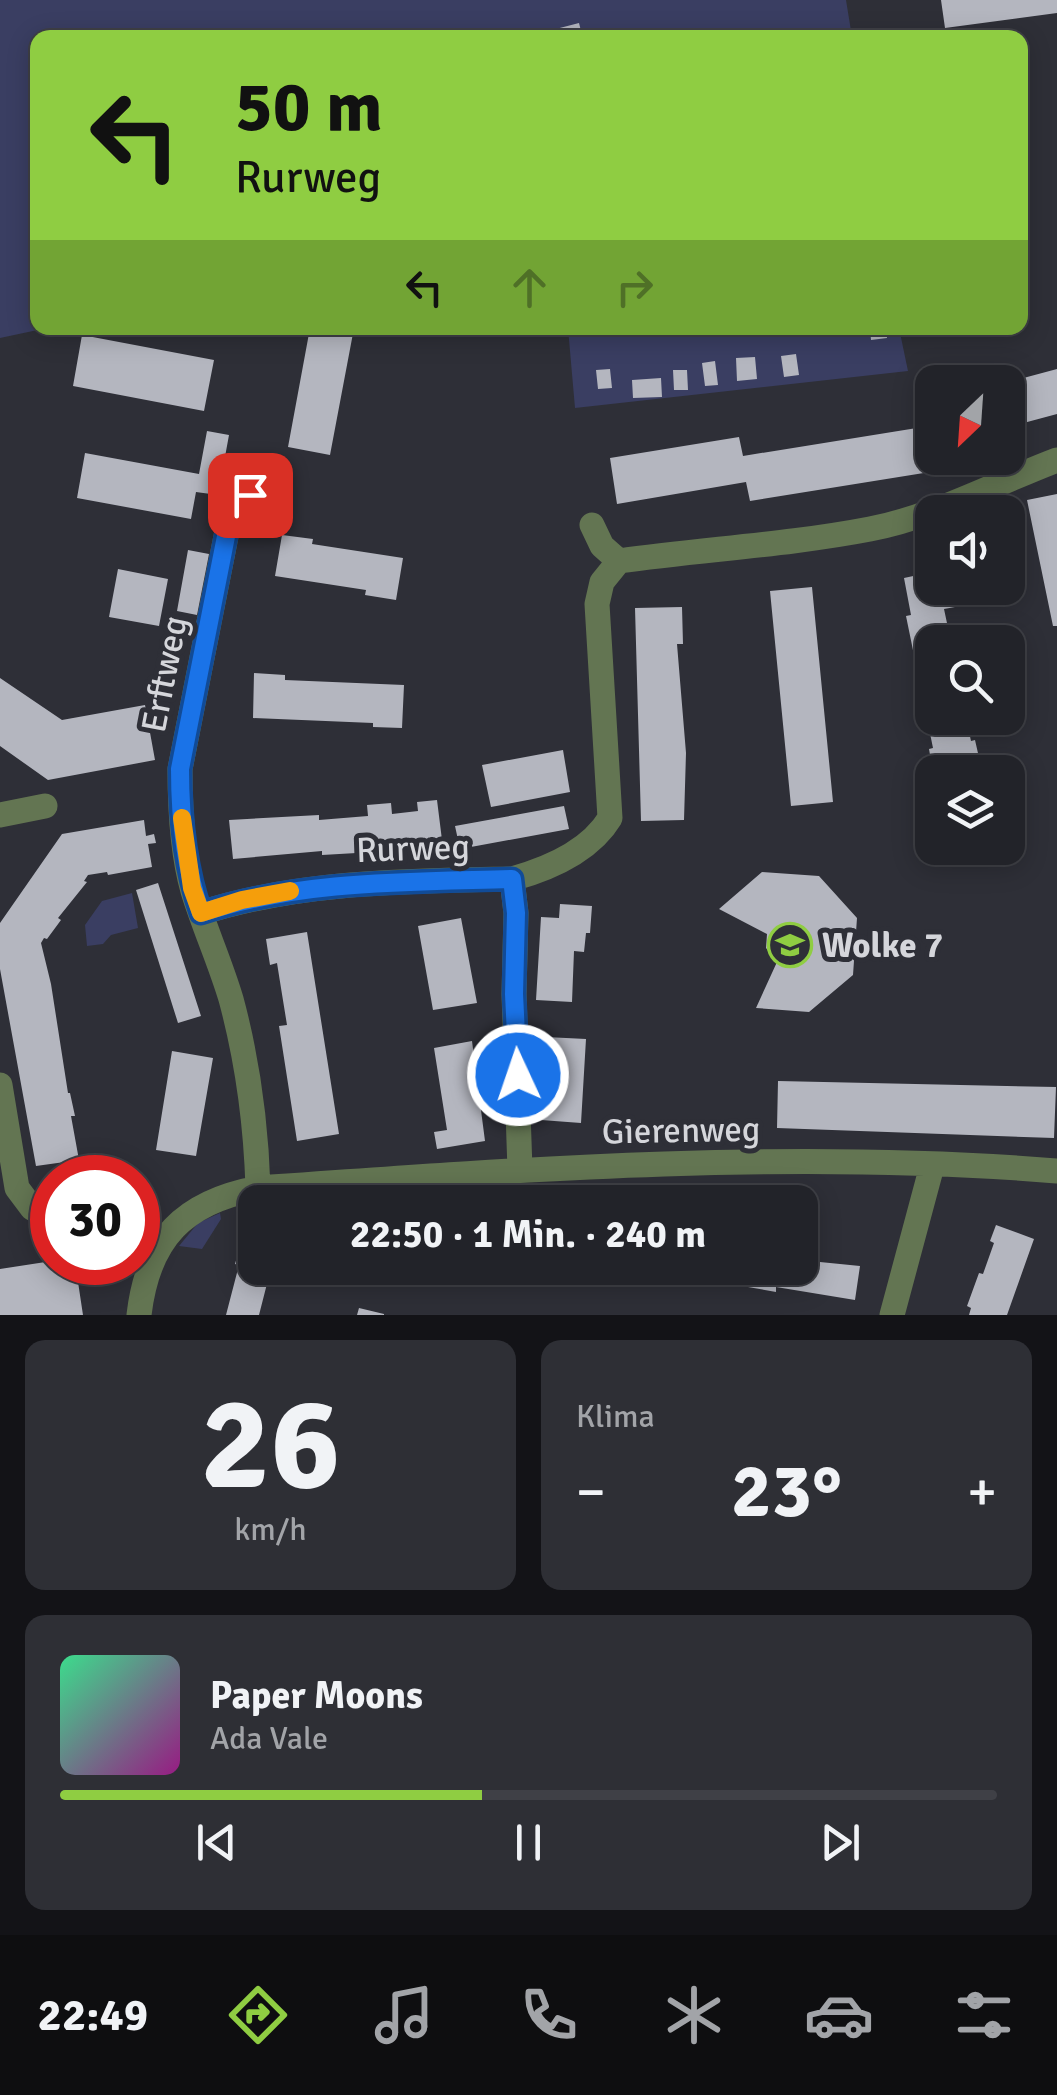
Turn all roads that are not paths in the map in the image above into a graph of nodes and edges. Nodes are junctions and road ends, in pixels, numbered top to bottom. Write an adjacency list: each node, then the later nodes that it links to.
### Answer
1 (1057, 460): 4 (street)
2 (268, 484): 8 (street, Erftweg)
3 (592, 525): 4 (street)
4 (619, 561): 7 (street, Rurweg)
5 (46, 806): 6 (street)
6 (0, 816)
7 (512, 879): 8 (street, Rurweg); 11 (street, Rurweg)
8 (201, 913): 13 (street, Erftweg)
9 (0, 1085): 16 (street)
10 (932, 1166): 11 (street, Gierenweg); 12 (street, Gierenweg); 20 (street)
11 (520, 1170): 14 (street, Gierenweg)
12 (1057, 1172)
13 (258, 1185)
14 (302, 1185)
15 (238, 1192): 17 (street, Gierenweg)
16 (30, 1205)
17 (160, 1244)
18 (142, 1285): 19 (street, Gierenweg)
19 (138, 1315)
20 (892, 1315)

